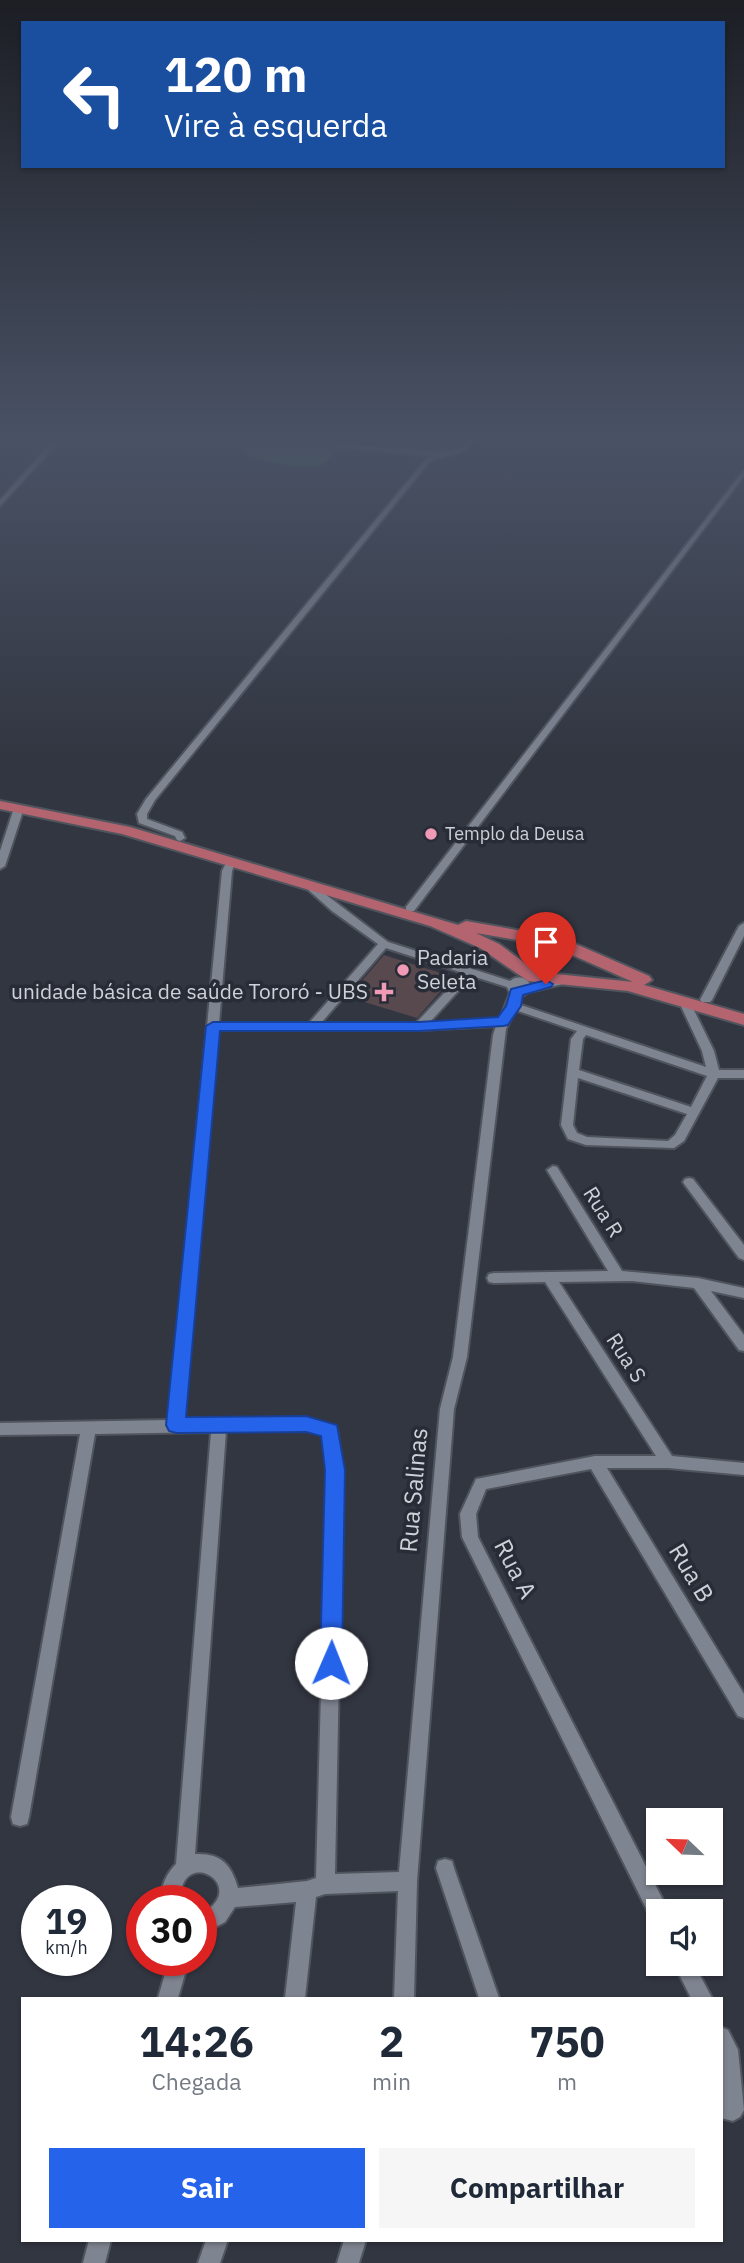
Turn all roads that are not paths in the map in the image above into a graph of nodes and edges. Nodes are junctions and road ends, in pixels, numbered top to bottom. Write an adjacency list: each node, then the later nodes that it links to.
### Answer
1 (357, 547): 6 (street)
2 (687, 547): 10 (street)
3 (0, 799): 6 (main road)
4 (0, 805): 5 (main road)
5 (19, 808): 7 (street); 8 (main road)
6 (180, 838): 10 (main road)
7 (1, 859)
8 (232, 861): 9 (main road); 24 (street)
9 (308, 884): 13 (street); 17 (main road)
10 (410, 909): 12 (main road)
11 (744, 926): 18 (street)
12 (532, 938): 14 (main road); 17 (main road)
13 (384, 944): 15 (street); 23 (street)
14 (575, 950): 16 (main road); 18 (main road)
15 (470, 972): 17 (street); 25 (street)
16 (564, 981): 17 (street); 17 (main road); 19 (main road)
17 (515, 983): 22 (street, Rua Salinas); 26 (street)
18 (706, 1000): 20 (main road)
19 (685, 1002): 21 (main road); 28 (street)
20 (744, 1012)
21 (744, 1020)
22 (503, 1022): 25 (street); 51 (street, Rua Salinas)
23 (313, 1025): 24 (street); 25 (street)
24 (213, 1026): 40 (street)
25 (419, 1027)
26 (584, 1030): 27 (street); 28 (street)
27 (573, 1072): 30 (street); 30 (street)
28 (714, 1074): 29 (street); 30 (street)
29 (744, 1074)
30 (694, 1112)
31 (553, 1170): 35 (street, Rua R)
32 (689, 1182): 33 (street)
33 (744, 1255)
34 (548, 1276): 35 (street); 36 (street); 45 (street, Rua S)
35 (618, 1276): 37 (street)
36 (494, 1278)
37 (698, 1283): 38 (street); 39 (street)
38 (744, 1293)
39 (744, 1346)
40 (176, 1425): 41 (street); 42 (street)
41 (219, 1425): 49 (street); 53 (street)
42 (89, 1427): 43 (street); 48 (street)
43 (0, 1429)
44 (595, 1462): 45 (street, Rua A); 47 (street, Rua B); 55 (street, Rua A)
45 (668, 1462): 46 (street, Rua A)
46 (744, 1469)
47 (744, 1710)
48 (20, 1817)
49 (186, 1868): 52 (street); 54 (street)
50 (445, 1868): 62 (street)
51 (408, 1881): 53 (street); 61 (street, Rua Salinas)
52 (172, 1885)
53 (316, 1888): 54 (street); 60 (street)
54 (229, 1898): 56 (street)
55 (652, 1899)
56 (217, 1917)
57 (174, 1976): 59 (street)
58 (690, 1976): 63 (street)
59 (168, 1997)
60 (295, 1997)
61 (404, 1997)
62 (489, 1997)
63 (701, 1997)
64 (723, 2040): 65 (street)
65 (723, 2108)
66 (99, 2242): 69 (street)
67 (216, 2242): 70 (street)
68 (354, 2242): 71 (street)
69 (94, 2263)
70 (209, 2263)
71 (348, 2263)

